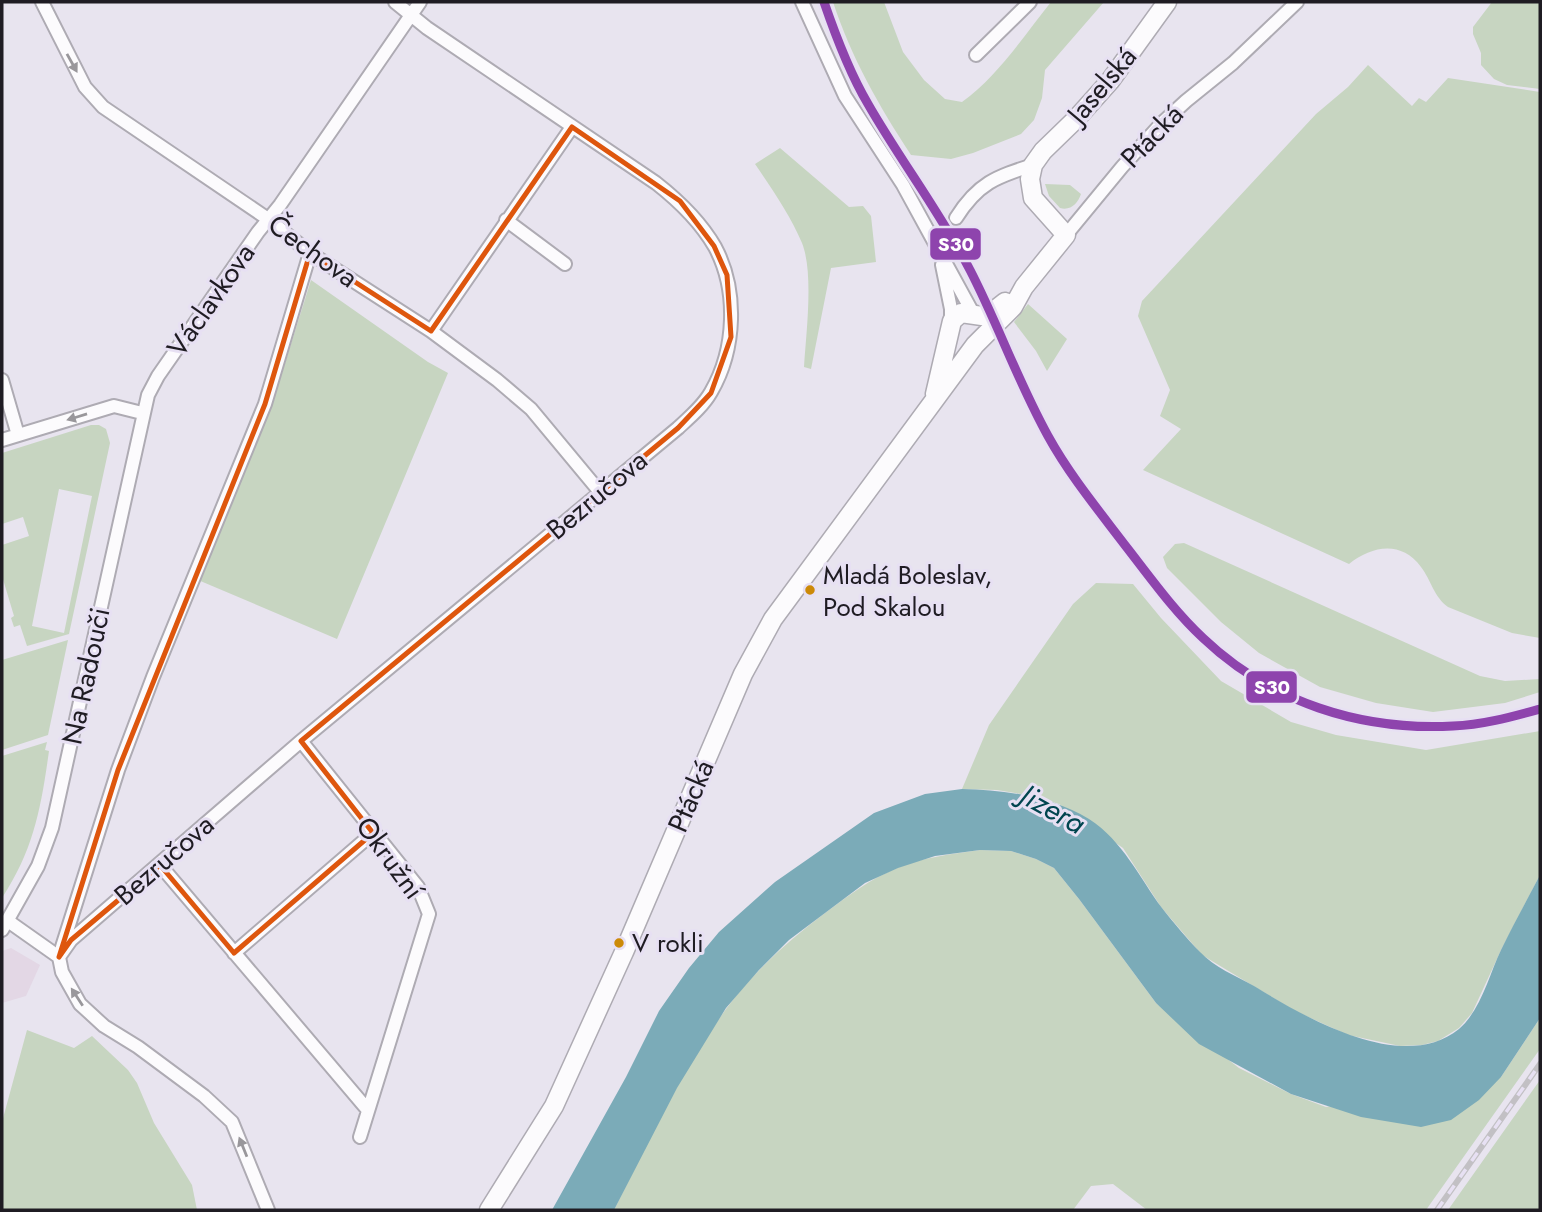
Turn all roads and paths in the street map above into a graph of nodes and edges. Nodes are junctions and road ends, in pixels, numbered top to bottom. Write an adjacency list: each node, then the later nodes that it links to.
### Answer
1 (42, 2): 13 (street, Čechova, one-way to 13)
2 (395, 2): 8 (street, Bezručova)
3 (420, 2): 8 (street, Václavkova)
4 (802, 2): 17 (street)
5 (1030, 2): 9 (street)
6 (1167, 2): 11 (street, Jaselská)
7 (1297, 2): 15 (street, Ptácká)
8 (412, 15): 10 (street, Bezručova); 13 (street, Václavkova)
9 (976, 55)
10 (572, 127): 14 (street); 29 (street, Bezručova)
11 (1033, 164): 12 (street, Jaselská); 15 (street)
12 (956, 218)
13 (268, 219): 16 (street, Čechova); 26 (street, Václavkova)
14 (506, 220): 18 (street); 21 (street)
15 (1066, 234): 19 (street, Ptácká)
16 (310, 253): 21 (street, Čechova); 35 (street)
17 (939, 254): 20 (street); 22 (street)
18 (565, 264)
19 (1024, 287): 20 (street, Ptácká); 23 (street, Ptácká)
20 (974, 316): 22 (street); 23 (street)
21 (431, 331): 29 (street, Čechova)
22 (950, 331): 23 (street); 25 (street, Ptácká)
23 (975, 345): 25 (street, Ptácká)
24 (2, 380): 27 (street)
25 (932, 404): 39 (street, Ptácká)
26 (142, 413): 27 (street, one-way to 27); 33 (street, Na Radouči)
27 (18, 435): 28 (street)
28 (2, 440)
29 (600, 492): 30 (street, Bezručova)
30 (300, 741): 31 (street, Okružní); 32 (street, Bezručova)
31 (373, 833): 34 (street); 36 (street, Okružní)
32 (160, 865): 34 (street); 35 (street, Bezručova)
33 (5, 925): 35 (street)
34 (234, 953): 36 (street)
35 (59, 957): 38 (street, one-way to 35)
36 (367, 1109): 37 (street, Okružní)
37 (359, 1137)
38 (268, 1210)
39 (489, 1210)

